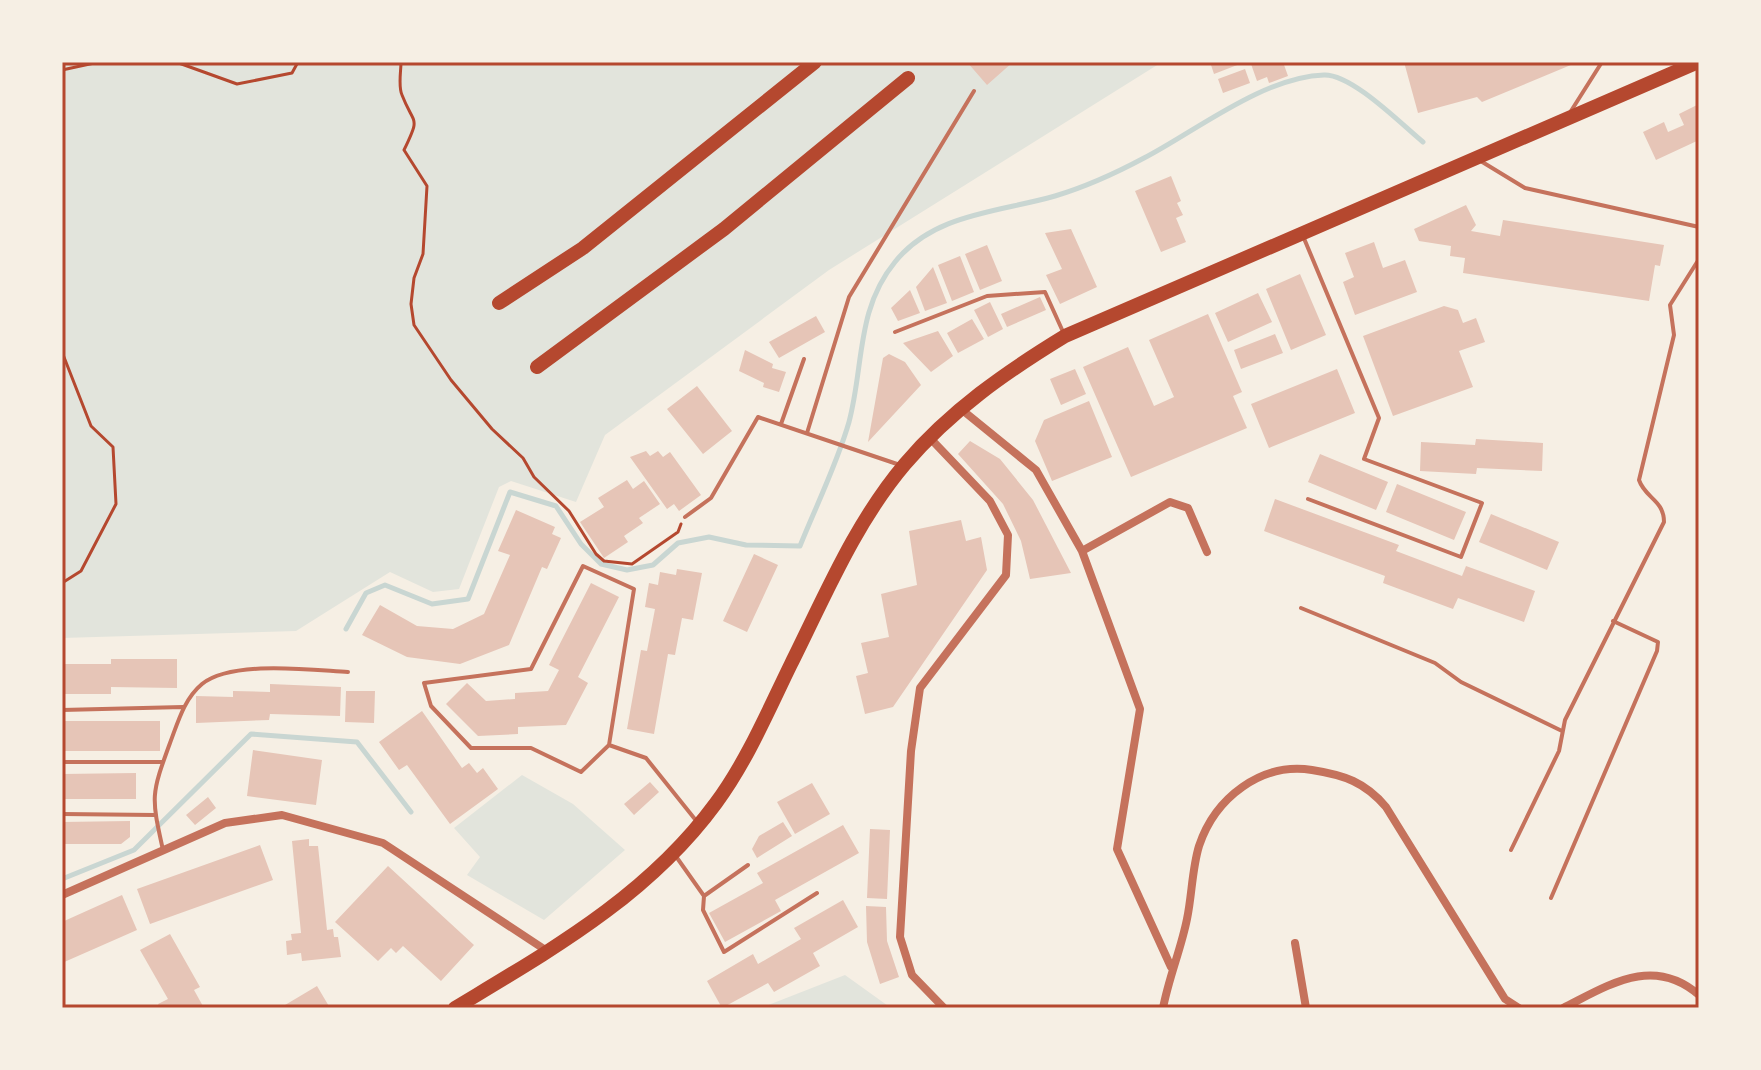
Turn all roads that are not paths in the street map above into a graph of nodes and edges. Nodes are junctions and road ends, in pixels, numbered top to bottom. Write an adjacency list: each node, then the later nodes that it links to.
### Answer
1 (815, 62): 11 (main road)
2 (1602, 62): 6 (lane)
3 (1698, 62): 6 (main road)
4 (908, 78): 15 (main road)
5 (974, 91): 18 (lane)
6 (1566, 120): 7 (main road)
7 (1477, 159): 8 (lane); 9 (main road)
8 (1699, 227)
9 (1302, 234): 13 (main road); 21 (lane)
10 (1699, 259): 26 (lane)
11 (499, 303)
12 (895, 332): 13 (lane)
13 (1065, 336): 16 (main road)
14 (804, 359): 17 (lane)
15 (537, 367)
16 (961, 409): 19 (main road); 23 (street)
17 (781, 424): 18 (lane); 22 (lane)
18 (807, 433): 20 (lane)
19 (929, 437): 20 (main road); 50 (street)
20 (903, 466): 36 (main road)
21 (1308, 499)
22 (685, 517)
23 (1082, 551): 24 (street); 47 (street)
24 (1207, 552)
25 (1301, 608): 30 (lane)
26 (1613, 621): 30 (lane); 44 (lane)
27 (348, 672): 28 (lane)
28 (183, 707): 29 (lane); 33 (lane)
29 (62, 710)
30 (1562, 731): 38 (lane)
31 (609, 745): 31 (lane); 36 (lane)
32 (62, 762): 33 (lane)
33 (163, 762): 35 (lane)
34 (62, 814): 35 (lane)
35 (155, 815): 37 (lane)
36 (699, 825): 39 (main road)
37 (163, 850): 42 (street); 46 (street)
38 (1511, 850)
39 (674, 853): 43 (lane); 46 (main road)
40 (748, 865): 43 (lane)
41 (817, 893): 43 (lane)
42 (62, 895)
43 (704, 896)
44 (1551, 898)
45 (1295, 943): 52 (street)
46 (548, 952): 49 (main road)
47 (1171, 968): 51 (street); 53 (street)
48 (1699, 995): 54 (street)
49 (455, 1008)
50 (944, 1008)
51 (1163, 1008)
52 (1306, 1008)
53 (1519, 1008)
54 (1563, 1008)

